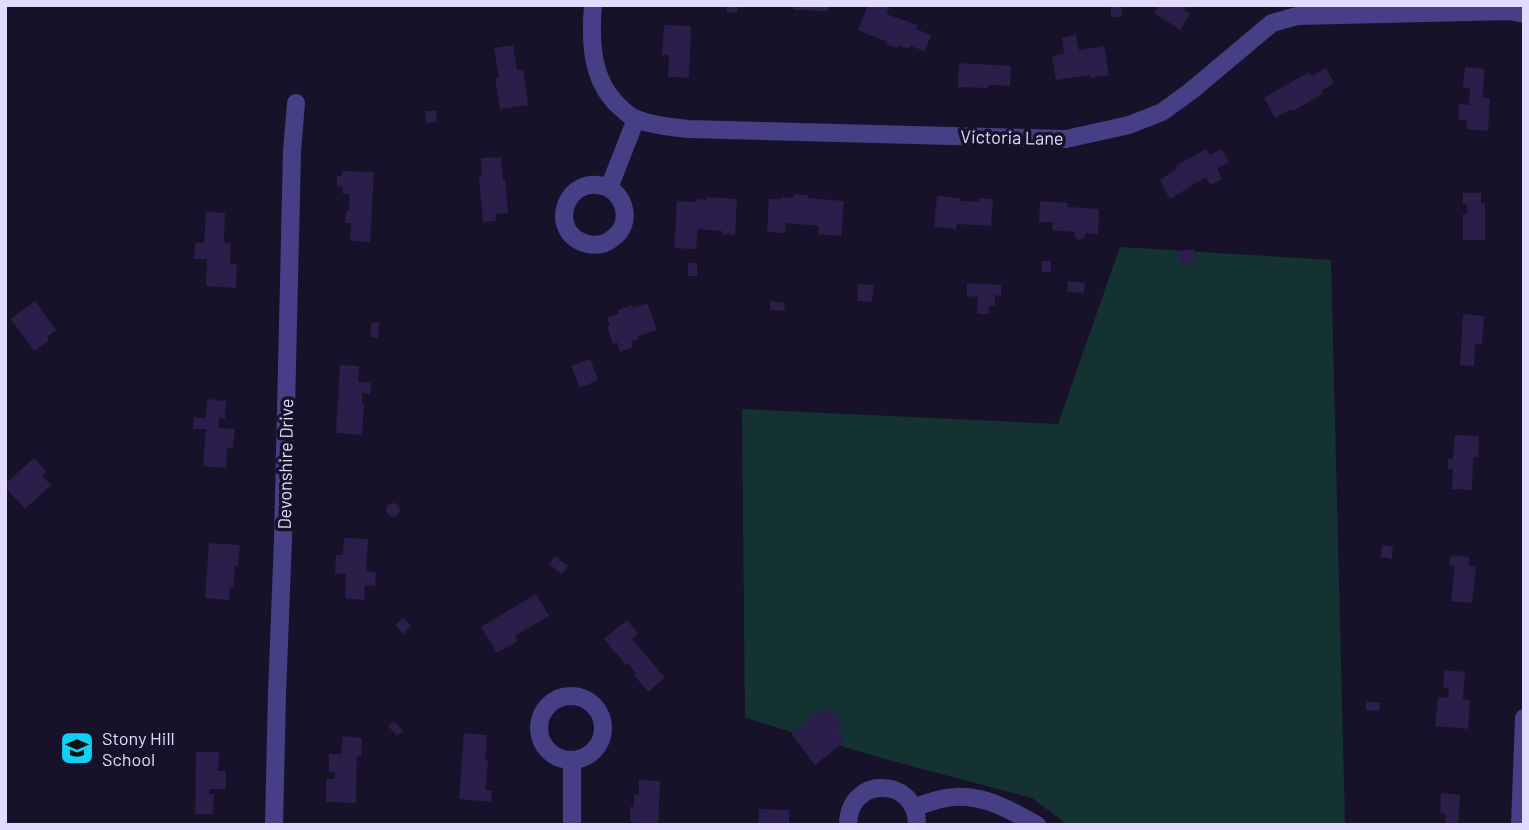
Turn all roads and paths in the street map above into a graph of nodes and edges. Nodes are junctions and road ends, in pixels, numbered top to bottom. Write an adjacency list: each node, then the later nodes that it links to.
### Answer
1 (593, 5): 4 (street, Victoria Lane)
2 (1524, 15): 4 (street, Victoria Lane)
3 (296, 103): 9 (street, Devonshire Drive)
4 (636, 119): 5 (street)
5 (608, 188)
6 (1524, 719): 13 (street)
7 (572, 761): 10 (street)
8 (915, 816): 11 (street); 12 (street)
9 (274, 825)
10 (572, 825)
11 (848, 825)
12 (1037, 825)
13 (1520, 825)

